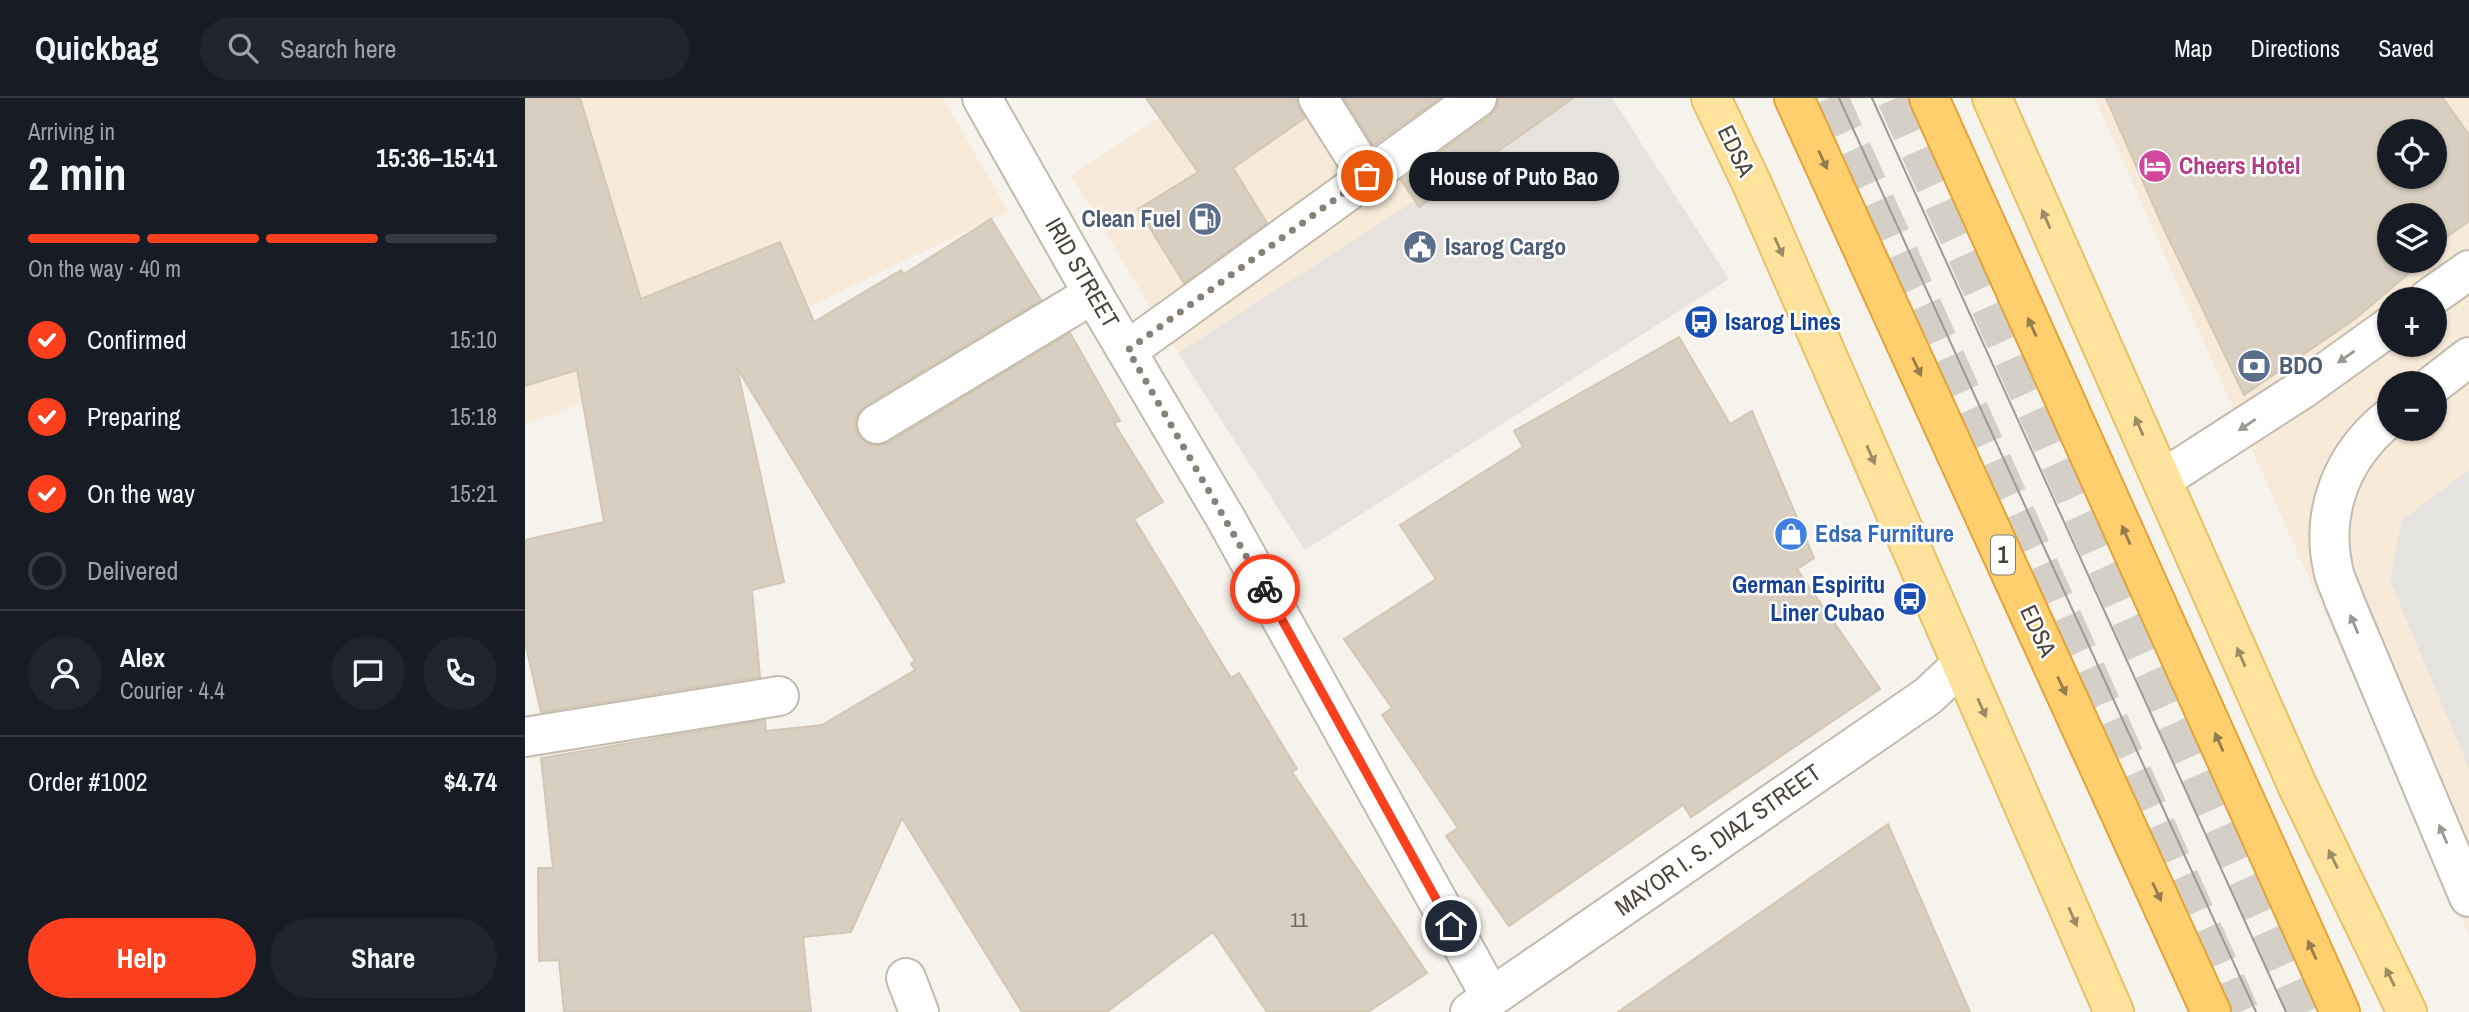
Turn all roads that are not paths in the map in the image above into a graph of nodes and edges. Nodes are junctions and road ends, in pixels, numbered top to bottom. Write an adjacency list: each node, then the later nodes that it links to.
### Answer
1 (982, 98): 11 (street, IRID STREET)
2 (1318, 98): 8 (street)
3 (1477, 98): 8 (street)
4 (1711, 98): 19 (main road, EDSA, one-way to 19)
5 (1794, 98): 25 (highway, EDSA / 1, one-way to 25)
6 (1929, 98): 26 (highway, one-way to 6)
7 (1992, 98): 18 (main road, one-way to 7)
8 (1367, 176): 13 (street)
9 (2469, 270): 10 (street)
10 (2445, 287)
11 (1093, 294): 13 (street, IRID STREET); 16 (street)
12 (2377, 336): 18 (street, one-way to 18)
13 (1128, 350): 23 (street, IRID STREET)
14 (2469, 357): 15 (street)
15 (2447, 374)
16 (877, 424)
17 (2377, 428): 22 (street, one-way to 17)
18 (2163, 479): 27 (main road, one-way to 18)
19 (1962, 664): 23 (street, MAYOR I. S. DIAZ STREET); 24 (main road, EDSA, one-way to 24)
20 (779, 696): 21 (street)
21 (525, 737)
22 (2469, 897)
23 (1480, 1005)
24 (2114, 1012)
25 (2211, 1012)
26 (2340, 1012)
27 (2407, 1012)

